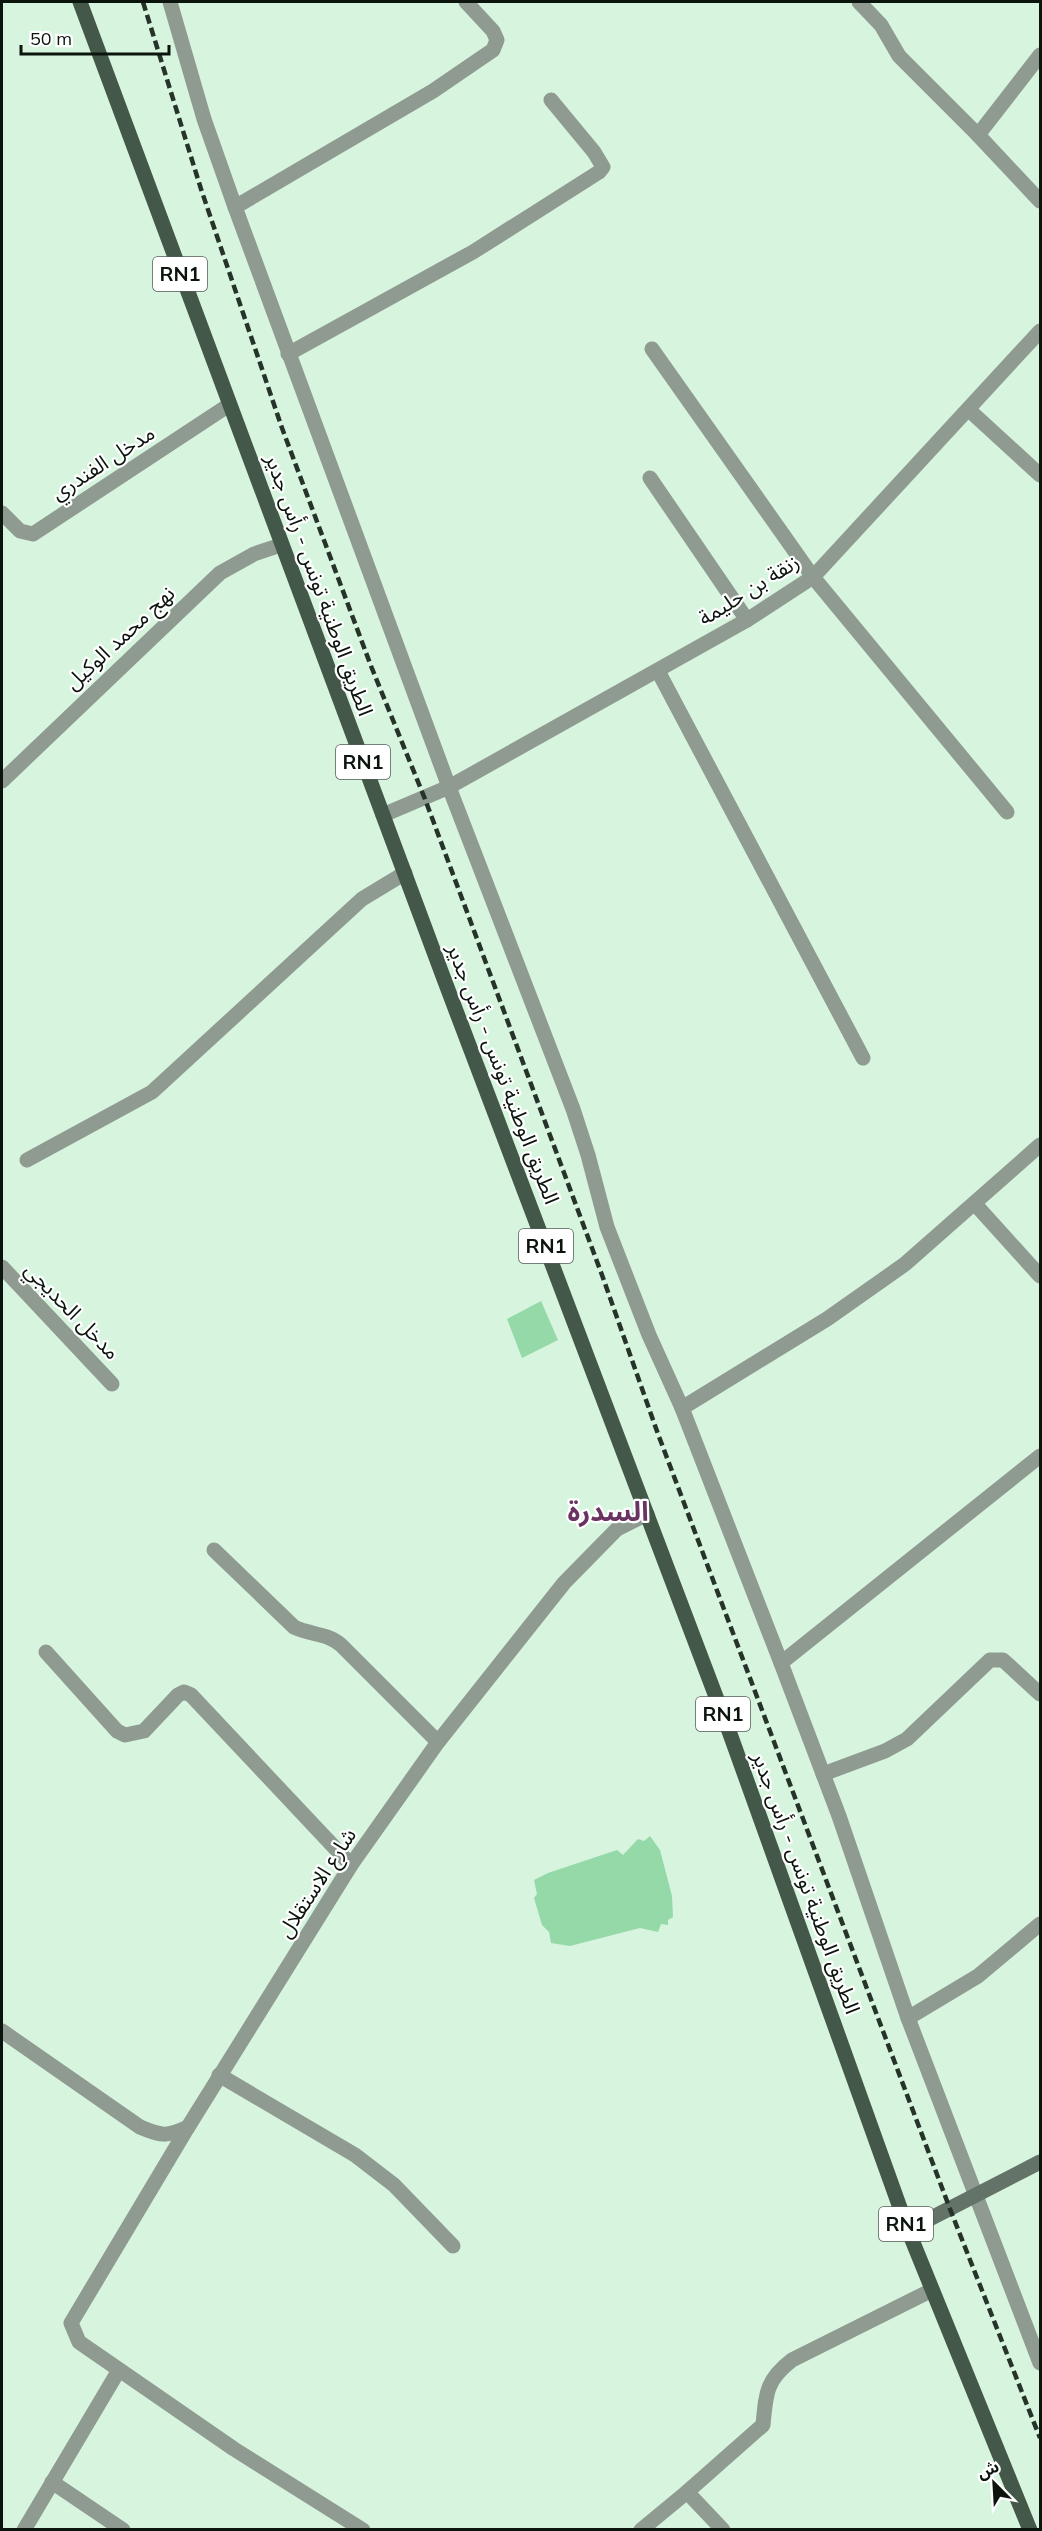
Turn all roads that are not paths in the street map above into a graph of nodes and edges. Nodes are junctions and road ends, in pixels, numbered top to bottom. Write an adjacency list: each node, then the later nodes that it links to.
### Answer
1 (80, 2): 13 (main road, الطريق الوطنية تونس - رأس جدير / RN1)
2 (170, 2): 9 (street)
3 (466, 2): 9 (street)
4 (859, 2): 7 (street)
5 (1041, 55): 7 (street)
6 (551, 99): 12 (street)
7 (978, 135): 8 (street)
8 (1041, 201)
9 (235, 207): 12 (street)
10 (1041, 331): 14 (street, زنقة بن حليمة)
11 (651, 349): 19 (street)
12 (288, 354): 23 (street)
13 (229, 405): 17 (street, مدخل الفندري); 18 (main road, الطريق الوطنية تونس - رأس جدير / RN1)
14 (969, 410): 15 (street); 19 (street, زنقة بن حليمة)
15 (1041, 475)
16 (650, 478): 20 (street)
17 (2, 513)
18 (281, 545): 22 (street, نهج محمد الوكيل); 25 (main road, الطريق الوطنية تونس - رأس جدير / RN1)
19 (813, 577): 20 (street, زنقة بن حليمة); 24 (street)
20 (747, 620): 21 (street, زنقة بن حليمة)
21 (658, 671): 23 (street, زنقة بن حليمة); 27 (street)
22 (2, 781)
23 (449, 787): 25 (street, زنقة بن حليمة); 34 (street)
24 (1006, 812)
25 (383, 815): 26 (main road, الطريق الوطنية تونس - رأس جدير / RN1)
26 (405, 873): 29 (street); 36 (main road, الطريق الوطنية تونس - رأس جدير / RN1)
27 (863, 1058)
28 (1041, 1145): 30 (street)
29 (27, 1160)
30 (975, 1204): 32 (street); 34 (street)
31 (2, 1268): 33 (street, مدخل الحديجي)
32 (1041, 1276)
33 (112, 1384)
34 (682, 1408): 39 (street)
35 (1041, 1456): 39 (street)
36 (647, 1514): 41 (street, شارع الاستقلال); 51 (main road, الطريق الوطنية تونس - رأس جدير / RN1)
37 (214, 1550): 41 (street)
38 (46, 1652): 43 (street)
39 (781, 1663): 42 (street)
40 (1041, 1694): 42 (street)
41 (438, 1742): 43 (street, شارع الاستقلال)
42 (823, 1774): 45 (street)
43 (351, 1865): 47 (street, شارع الاستقلال)
44 (1041, 1924): 45 (street)
45 (908, 2018): 50 (street)
46 (2, 2031): 48 (street)
47 (219, 2075): 48 (street, شارع الاستقلال); 52 (street)
48 (188, 2127): 55 (street, شارع الاستقلال)
49 (1041, 2162): 50 (street)
50 (976, 2196): 51 (street); 54 (street)
51 (908, 2230): 53 (main road, الطريق الوطنية تونس - رأس جدير / RN1)
52 (453, 2246)
53 (932, 2290): 57 (street); 63 (main road, الطريق الوطنية تونس - رأس جدير / RN1)
54 (1041, 2363)
55 (119, 2370): 56 (street); 60 (street)
56 (52, 2482): 58 (street); 59 (street)
57 (687, 2492): 61 (street); 62 (street)
58 (24, 2529)
59 (123, 2529)
60 (363, 2529)
61 (641, 2529)
62 (723, 2529)
63 (1030, 2529)

